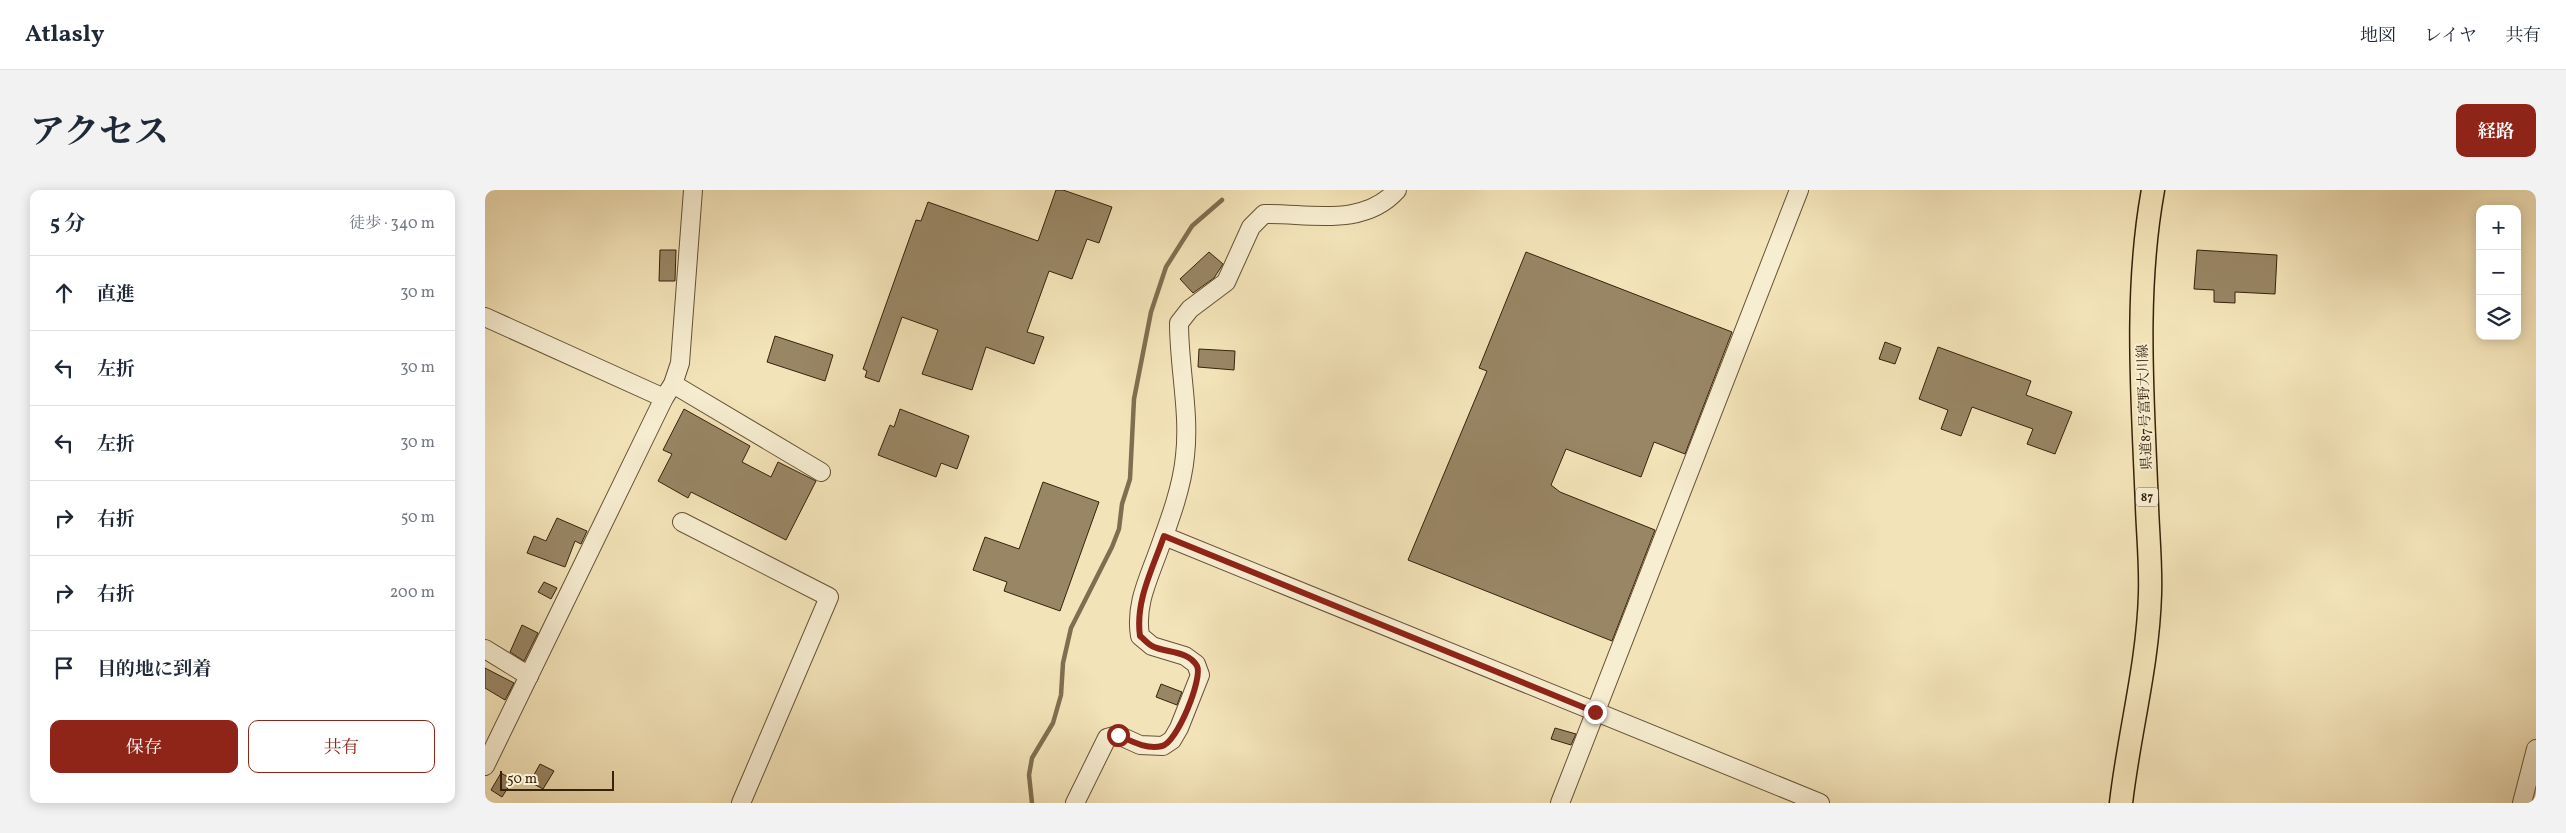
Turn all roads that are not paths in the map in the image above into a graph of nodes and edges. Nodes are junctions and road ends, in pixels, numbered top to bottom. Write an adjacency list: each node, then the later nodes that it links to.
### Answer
1 (693, 190): 6 (street)
2 (1397, 190): 9 (street)
3 (1799, 190): 12 (street)
4 (2153, 190): 19 (main road, 県道87号富野大川線 / 87)
5 (485, 317): 6 (street)
6 (668, 391): 7 (street); 11 (street)
7 (821, 472)
8 (683, 522): 15 (street)
9 (1164, 536): 12 (street); 16 (street)
10 (485, 649): 11 (street)
11 (529, 676): 14 (street)
12 (1595, 712): 17 (street); 18 (street)
13 (2536, 749): 20 (street)
14 (485, 766)
15 (741, 803)
16 (1075, 803)
17 (1560, 803)
18 (1820, 803)
19 (2121, 803)
20 (2522, 803)

